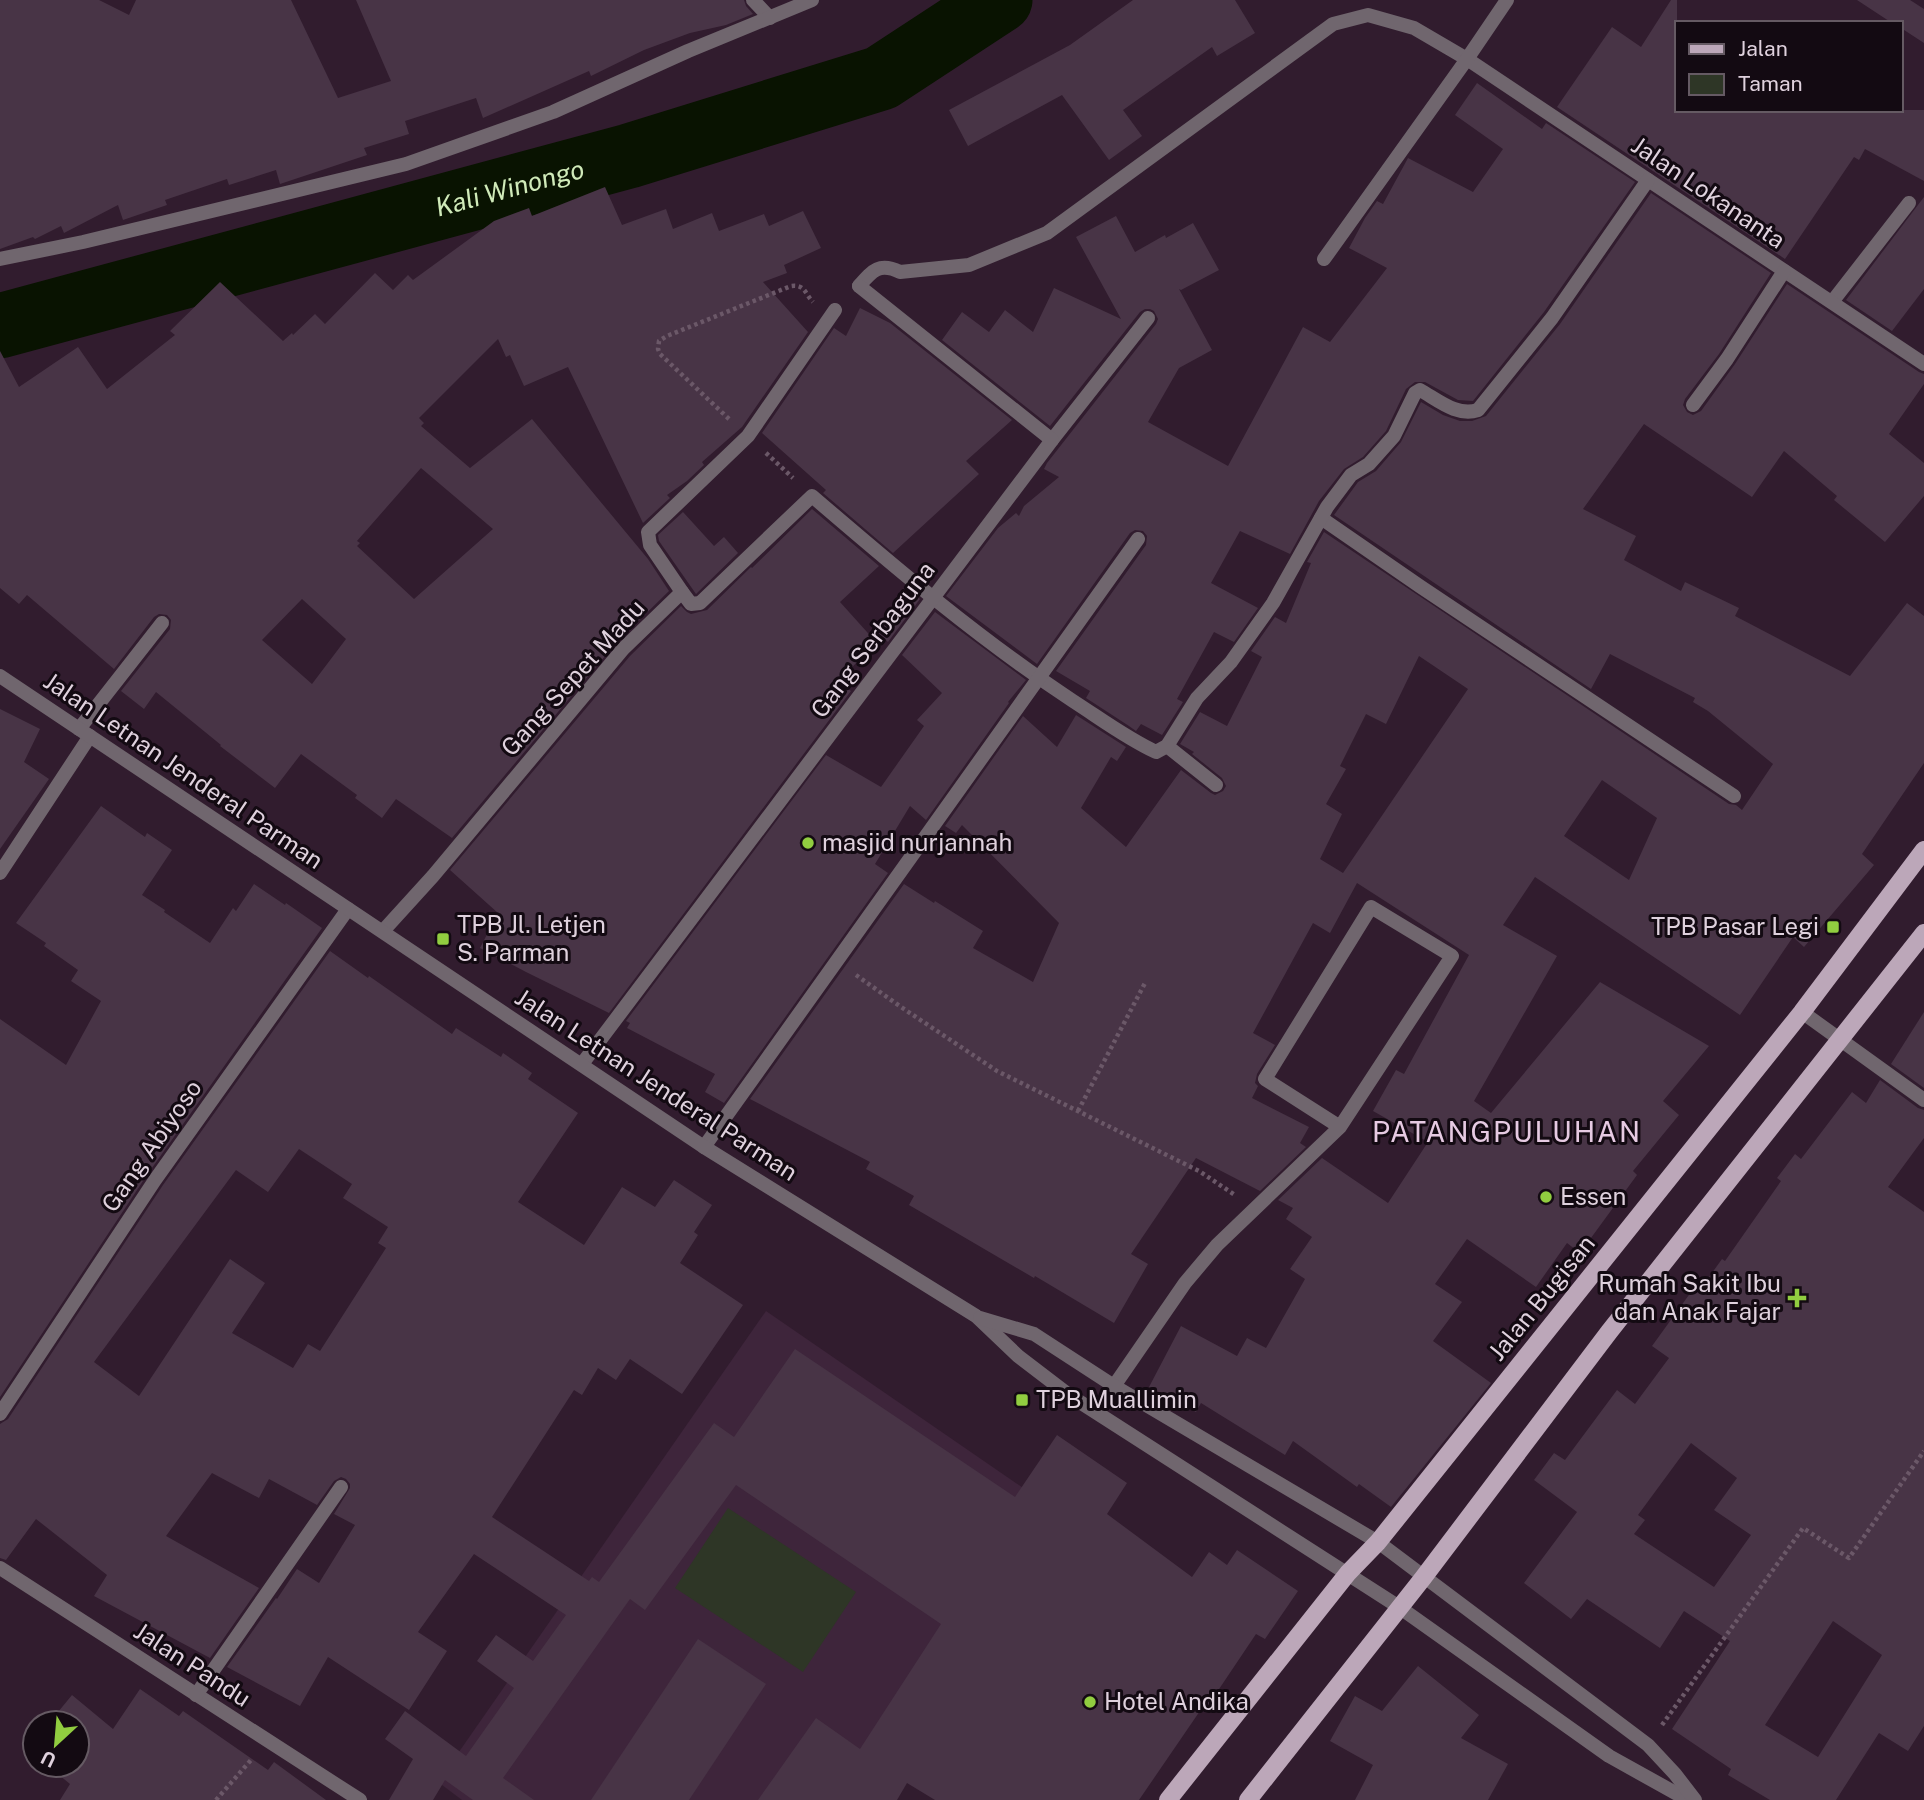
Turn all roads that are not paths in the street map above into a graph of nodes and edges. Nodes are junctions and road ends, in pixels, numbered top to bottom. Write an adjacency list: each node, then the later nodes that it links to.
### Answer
1 (753, 0): 4 (street)
2 (812, 0): 4 (street)
3 (1507, 0): 5 (street)
4 (770, 18): 8 (street)
5 (1467, 59): 6 (street, Jalan Lokananta); 9 (street); 16 (street, Jalan Lokananta)
6 (1648, 180): 10 (street, Jalan Lokananta); 17 (street)
7 (1909, 203): 11 (street)
8 (0, 259)
9 (1324, 259)
10 (1784, 271): 11 (street, Jalan Lokananta); 15 (street)
11 (1832, 302): 14 (street, Jalan Lokananta)
12 (835, 310): 19 (street)
13 (1147, 318): 16 (street, Gang Serbaguna)
14 (1924, 364)
15 (1693, 405)
16 (1052, 440): 20 (street, Gang Serbaguna)
17 (1321, 518): 25 (street); 27 (street)
18 (1138, 539): 23 (street)
19 (682, 592): 20 (street); 31 (street, Gang Sepet Madu)
20 (932, 599): 23 (street); 35 (street, Gang Serbaguna)
21 (162, 623): 24 (street)
22 (0, 676): 24 (street, Jalan Letnan Jenderal Parman)
23 (1038, 678): 25 (street); 38 (street)
24 (85, 733): 29 (street); 30 (street, Jalan Letnan Jenderal Parman)
25 (1167, 746): 26 (street)
26 (1216, 785)
27 (1734, 796)
28 (1924, 850): 33 (main road, Jalan Bugisan)
29 (0, 873)
30 (348, 909): 31 (street, Jalan Letnan Jenderal Parman); 41 (street, Gang Abiyoso)
31 (383, 931): 35 (street, Jalan Letnan Jenderal Parman)
32 (1924, 933): 34 (main road)
33 (1802, 1012): 34 (street); 43 (main road, Jalan Bugisan)
34 (1840, 1041): 36 (street); 46 (main road)
35 (582, 1064): 38 (street, Jalan Letnan Jenderal Parman)
36 (1924, 1100)
37 (1340, 1127): 37 (street); 40 (street)
38 (704, 1147): 39 (street, Jalan Letnan Jenderal Parman)
39 (976, 1316): 40 (street, Jalan Letnan Jenderal Parman); 45 (street, Jalan Letnan Jenderal Parman)
40 (1114, 1386): 43 (street, Jalan Letnan Jenderal Parman)
41 (0, 1413)
42 (341, 1486): 48 (street)
43 (1378, 1542): 45 (main road, Jalan Bugisan); 46 (street, Jalan Letnan Jenderal Parman)
44 (0, 1568): 48 (street, Jalan Pandu)
45 (1348, 1573): 47 (street, Jalan Letnan Jenderal Parman); 50 (main road, Jalan Bugisan)
46 (1423, 1577): 47 (main road); 53 (street, Jalan Letnan Jenderal Parman)
47 (1399, 1607): 51 (main road); 52 (street, Jalan Letnan Jenderal Parman)
48 (196, 1695): 49 (street, Jalan Pandu)
49 (360, 1800)
50 (1168, 1800)
51 (1248, 1800)
52 (1688, 1800)
53 (1695, 1800)

